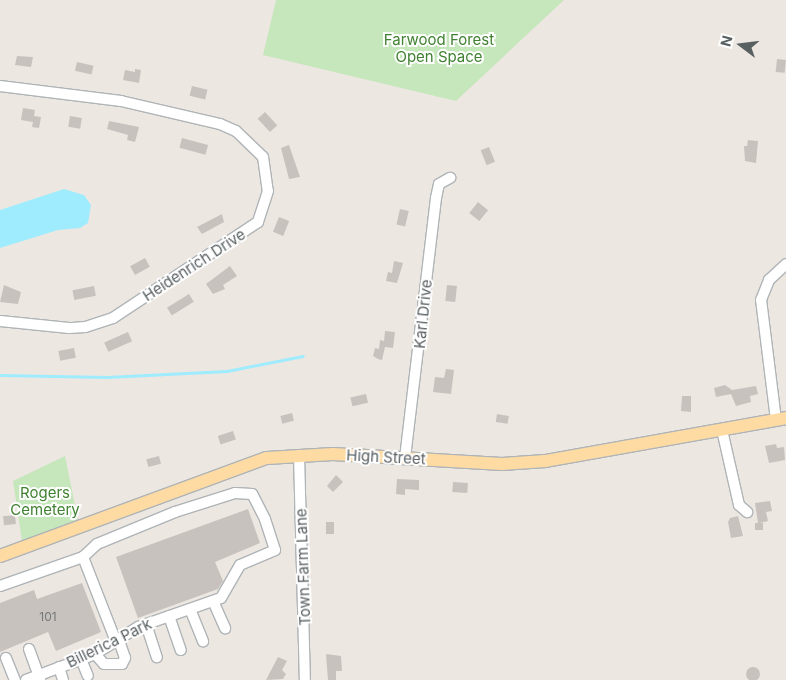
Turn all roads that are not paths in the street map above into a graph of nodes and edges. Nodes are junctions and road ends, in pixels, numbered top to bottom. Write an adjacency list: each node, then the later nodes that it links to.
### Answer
1 (0, 86): 4 (street, Heidenrich Drive)
2 (450, 178): 8 (street, Karl Drive)
3 (786, 264): 5 (street)
4 (0, 320)
5 (781, 419): 6 (main road, High Street)
6 (722, 430): 8 (main road, High Street); 9 (street)
7 (299, 455): 8 (main road, High Street); 10 (main road, High Street); 32 (street, Town Farm Lane)
8 (405, 458)
9 (747, 512)
10 (0, 556)
11 (83, 557): 12 (street); 13 (street); 18 (street)
12 (0, 586)
13 (217, 600): 14 (street, Billerica Park); 17 (street)
14 (190, 609): 15 (street, Billerica Park); 19 (street)
15 (169, 616): 16 (street, Billerica Park); 21 (street)
16 (146, 624): 18 (street, Billerica Park); 23 (street)
17 (224, 628)
18 (116, 639): 22 (street, Billerica Park); 22 (street)
19 (203, 640)
20 (29, 649): 28 (street)
21 (182, 650)
22 (95, 654): 25 (street, Billerica Park)
23 (158, 657)
24 (6, 658): 29 (street)
25 (81, 659): 26 (street, Billerica Park); 27 (street)
26 (59, 667): 28 (street, Billerica Park); 31 (street)
27 (88, 676)
28 (39, 678): 30 (street, Billerica Park)
29 (15, 680)
30 (26, 680)
31 (63, 680)
32 (305, 680)

